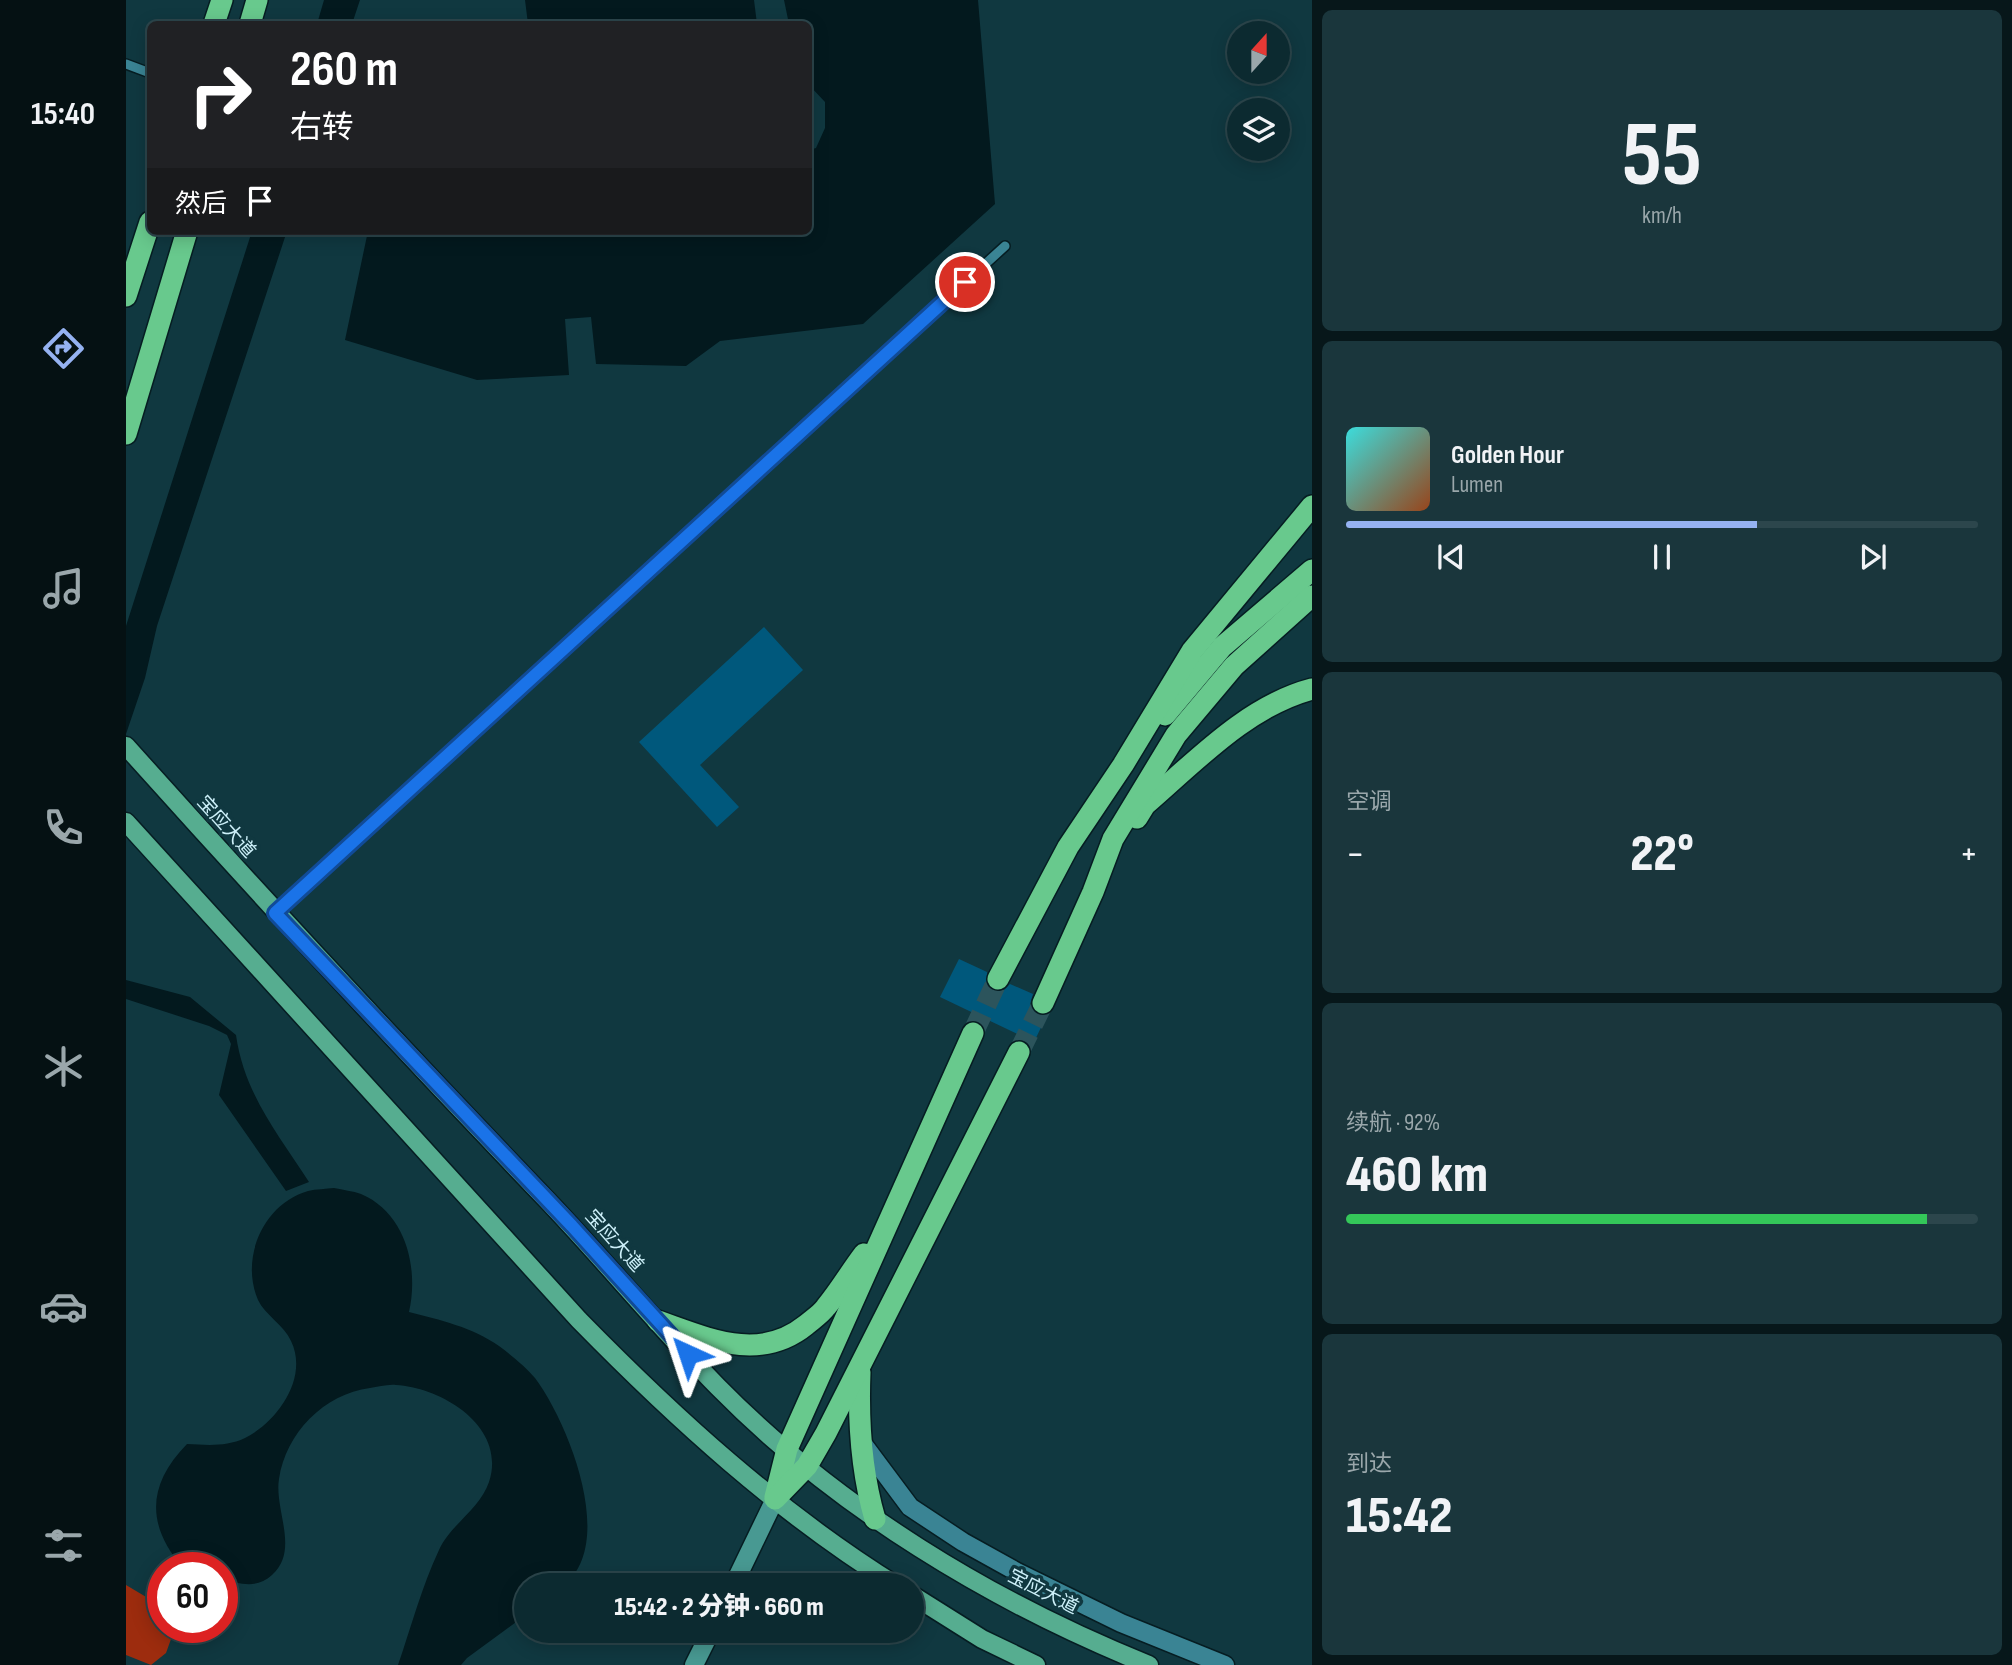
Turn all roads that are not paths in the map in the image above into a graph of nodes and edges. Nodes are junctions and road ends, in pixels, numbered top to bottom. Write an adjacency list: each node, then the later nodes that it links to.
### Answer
1 (222, 0): 3 (highway)
2 (257, 0): 4 (highway)
3 (215, 21)
4 (251, 21)
5 (126, 64): 6 (lane)
6 (147, 72)
7 (147, 231): 10 (highway)
8 (186, 235): 11 (highway)
9 (1005, 246): 20 (lane)
10 (126, 296)
11 (126, 434)
12 (1312, 506): 17 (highway)
13 (1312, 570): 17 (highway)
14 (1312, 596): 19 (highway)
15 (1312, 689): 19 (highway)
16 (126, 746): 20 (main road, 宝应大道)
17 (1124, 765): 21 (highway)
18 (126, 822): 31 (main road)
19 (1093, 892): 22 (highway)
20 (275, 913): 26 (main road, 宝应大道)
21 (998, 979)
22 (1043, 1003)
23 (973, 1033): 25 (highway)
24 (1019, 1052): 27 (highway)
25 (888, 1222): 26 (highway); 29 (highway)
26 (658, 1321): 29 (main road, 宝应大道)
27 (860, 1366): 28 (highway); 30 (highway)
28 (860, 1440): 32 (highway); 40 (street)
29 (787, 1449): 30 (main road, 宝应大道); 31 (highway)
30 (807, 1466): 31 (highway); 32 (main road, 宝应大道)
31 (775, 1499): 33 (street); 34 (main road)
32 (875, 1519): 39 (main road, 宝应大道)
33 (739, 1573)
34 (876, 1573)
35 (924, 1603): 38 (main road)
36 (705, 1643): 37 (street)
37 (694, 1665)
38 (1037, 1665)
39 (1149, 1665)
40 (1225, 1665)

